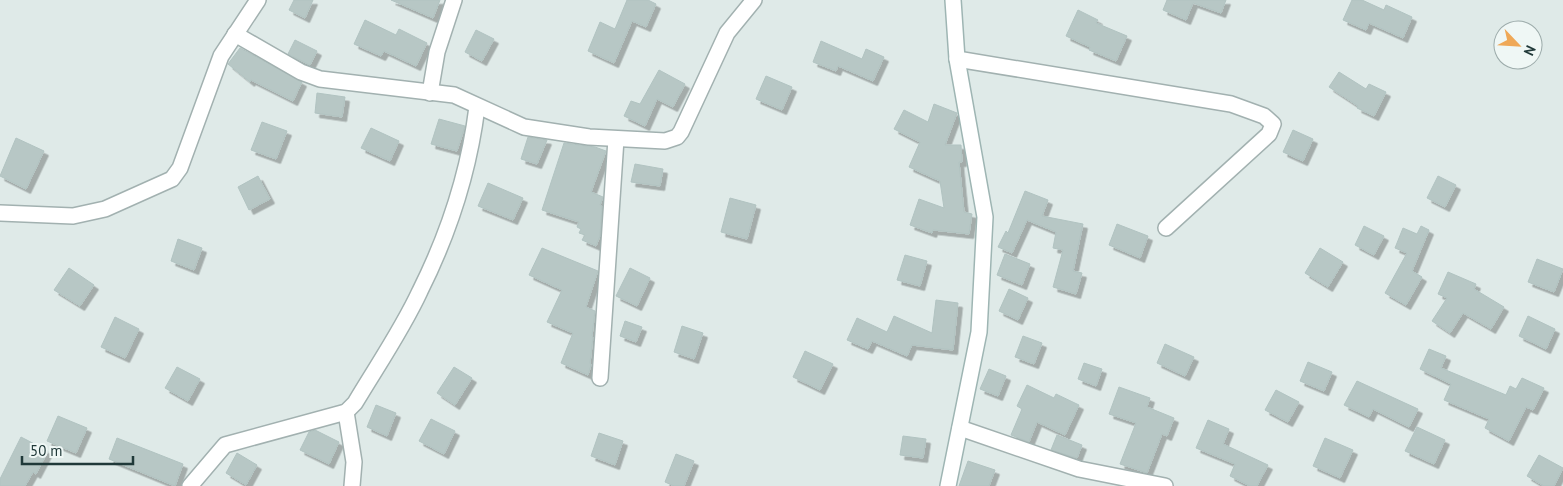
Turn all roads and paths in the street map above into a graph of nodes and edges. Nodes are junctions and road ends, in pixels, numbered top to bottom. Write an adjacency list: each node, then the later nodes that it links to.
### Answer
1 (258, 0): 5 (street)
2 (454, 0): 7 (street)
3 (754, 0): 9 (street)
4 (953, 0): 6 (street)
5 (235, 34): 7 (street); 10 (street)
6 (957, 59): 11 (street); 14 (street)
7 (430, 92): 8 (street)
8 (477, 107): 9 (street); 13 (street)
9 (616, 139): 12 (street)
10 (0, 213)
11 (1166, 228)
12 (600, 378)
13 (346, 412): 15 (street); 16 (street)
14 (960, 428): 17 (street); 18 (street)
15 (190, 486)
16 (352, 486)
17 (948, 486)
18 (1165, 486)

